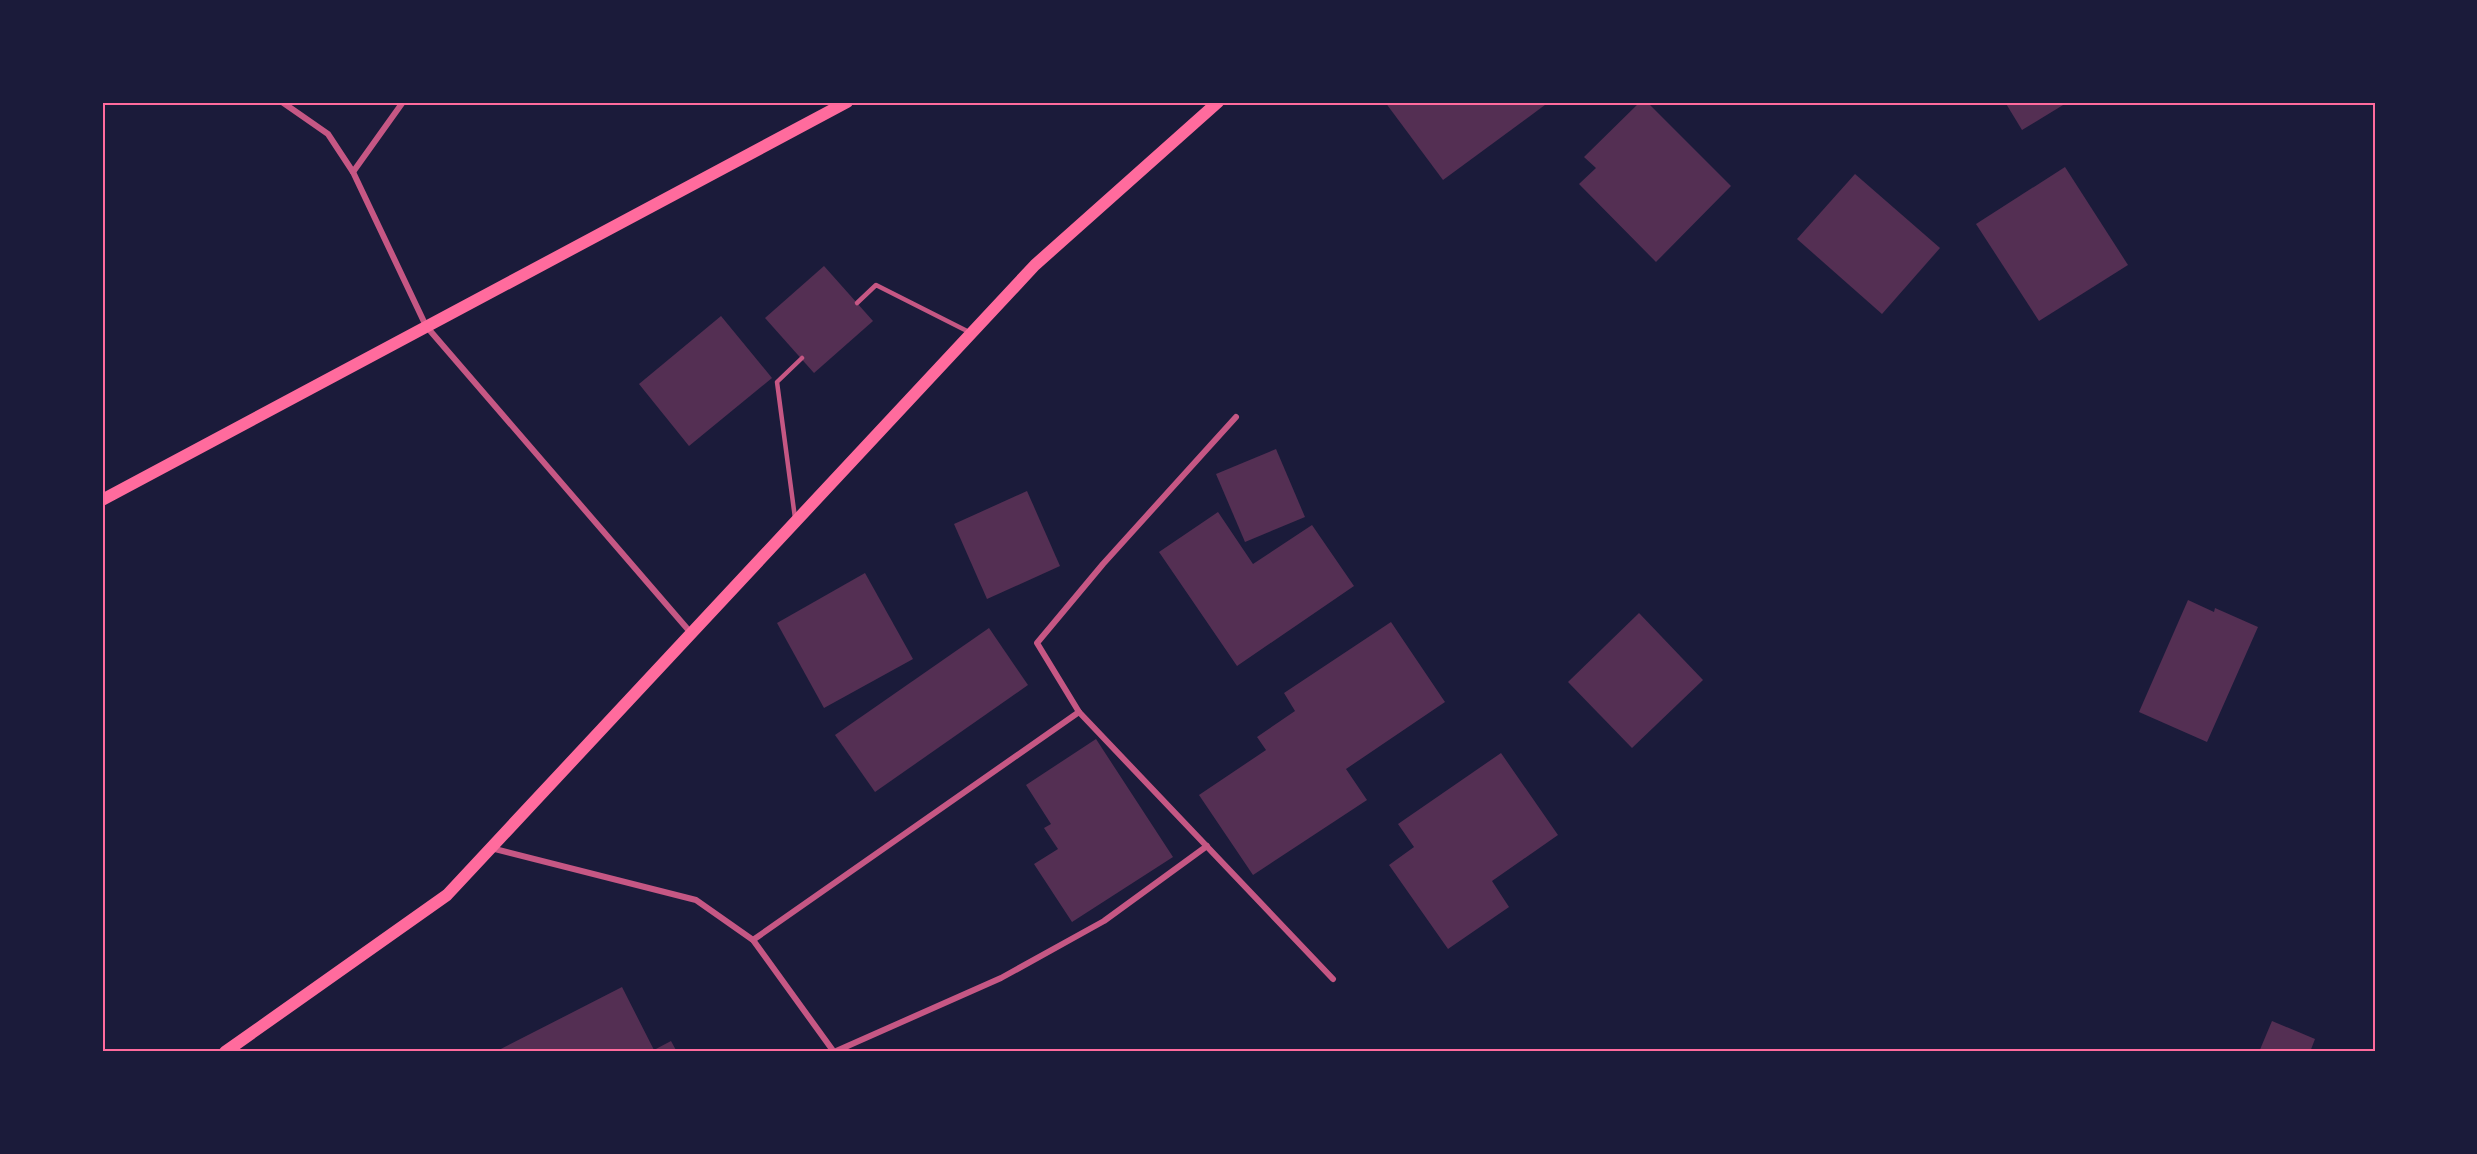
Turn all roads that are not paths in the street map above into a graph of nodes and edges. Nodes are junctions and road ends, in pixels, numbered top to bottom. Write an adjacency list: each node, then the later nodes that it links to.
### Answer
1 (282, 102): 5 (street)
2 (402, 102): 5 (street)
3 (847, 102): 7 (main road)
4 (1218, 102): 8 (main road)
5 (353, 172): 7 (street)
6 (857, 303): 8 (lane)
7 (426, 326): 11 (main road); 13 (street)
8 (971, 333): 12 (main road)
9 (801, 358): 12 (lane)
10 (1236, 417): 14 (street)
11 (102, 500)
12 (795, 522): 13 (main road)
13 (692, 633): 16 (main road)
14 (1079, 712): 15 (street); 17 (street)
15 (1207, 846): 18 (street); 20 (street)
16 (491, 848): 17 (street); 19 (main road)
17 (753, 940): 20 (street)
18 (1333, 979)
19 (225, 1052)
20 (834, 1052)

